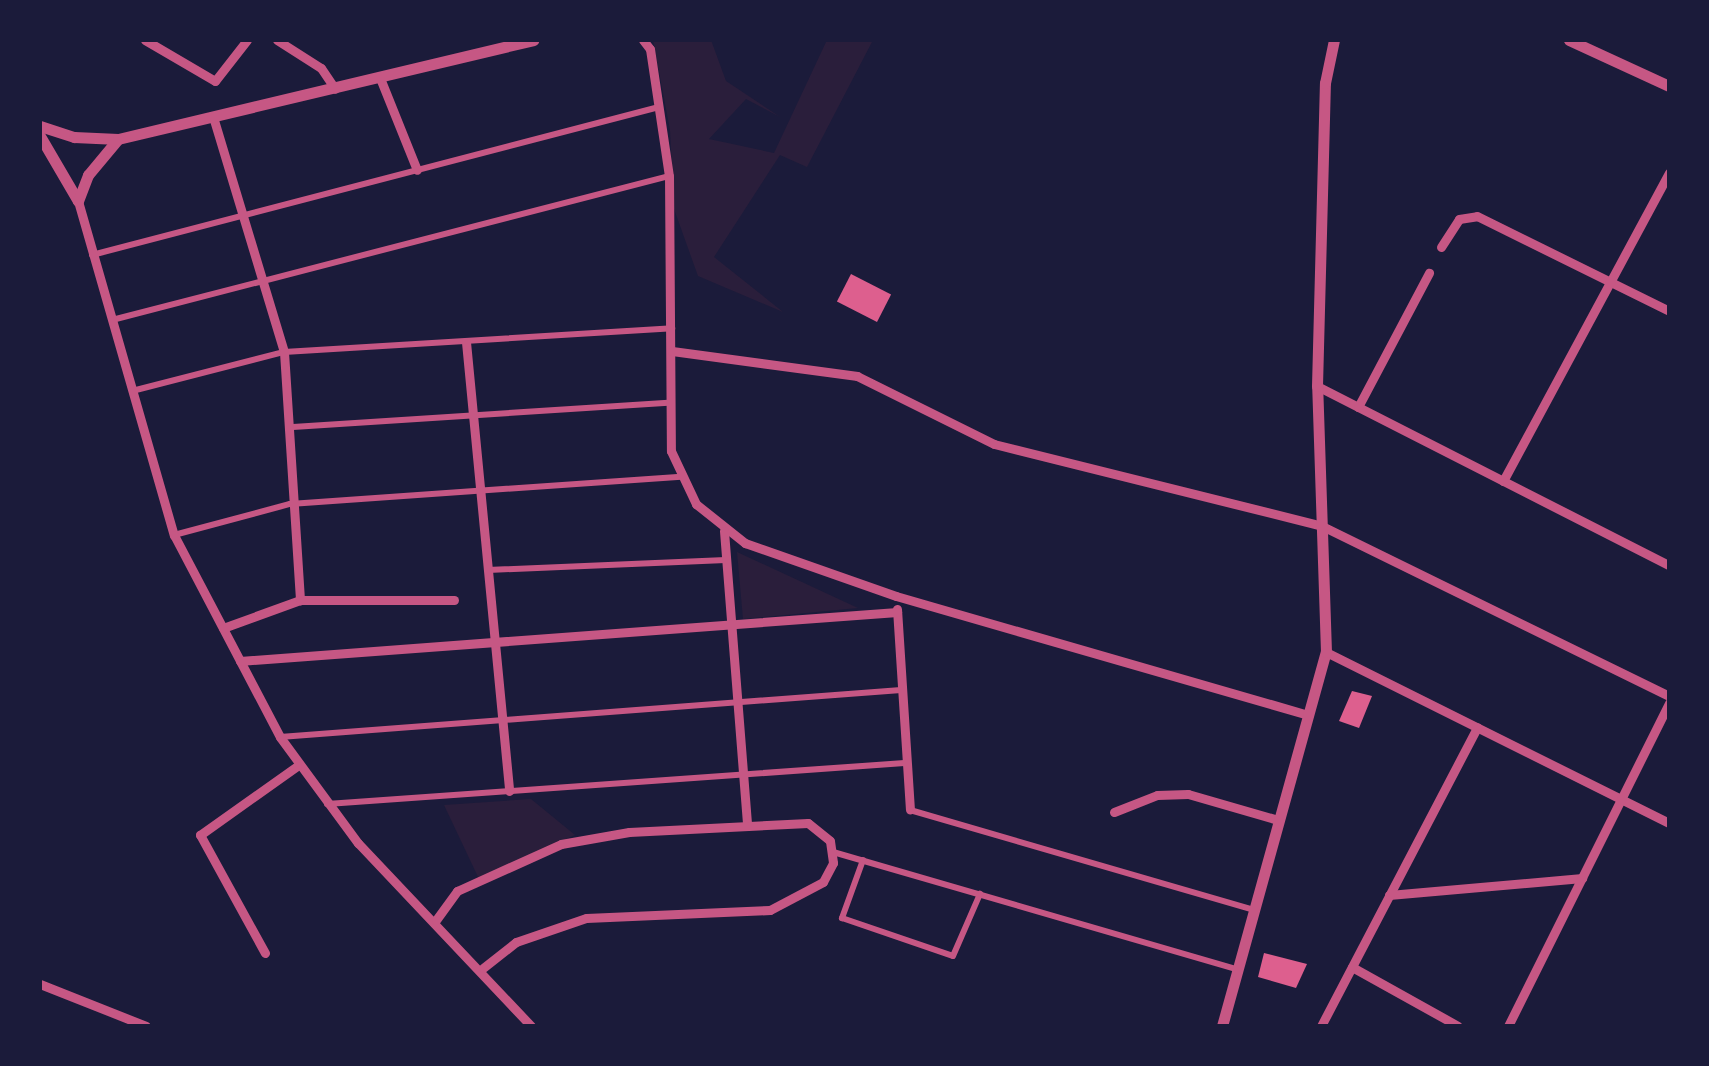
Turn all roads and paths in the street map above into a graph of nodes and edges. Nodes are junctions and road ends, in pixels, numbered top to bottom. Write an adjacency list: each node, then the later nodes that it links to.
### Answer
1 (145, 40): 2 (street)
2 (247, 40)
3 (277, 40): 10 (street)
4 (643, 40): 11 (street)
5 (1334, 40): 32 (street)
6 (1570, 40): 9 (street)
7 (525, 41): 8 (street)
8 (380, 78): 10 (street); 16 (street)
9 (1669, 86)
10 (336, 90): 12 (street)
11 (659, 107): 16 (street); 18 (street)
12 (214, 120): 15 (street); 20 (street)
13 (40, 126): 15 (street)
14 (40, 136): 19 (street)
15 (118, 139): 19 (street)
16 (417, 170): 20 (street)
17 (1669, 172): 25 (street)
18 (669, 176): 24 (street); 28 (street)
19 (78, 202): 22 (street)
20 (244, 214): 22 (street); 24 (street)
21 (1441, 248): 25 (street)
22 (92, 255): 27 (street)
23 (1429, 273): 35 (street)
24 (264, 278): 27 (street); 31 (street)
25 (1610, 282): 26 (street); 39 (street)
26 (1669, 311)
27 (111, 320): 33 (street)
28 (673, 328): 29 (street); 30 (street)
29 (466, 342): 31 (street); 36 (street)
30 (672, 351): 34 (street); 42 (street)
31 (284, 352): 33 (street); 37 (street)
32 (1317, 386): 35 (street); 42 (street)
33 (132, 390): 44 (street)
34 (668, 403): 36 (street); 38 (street)
35 (1358, 407): 39 (street)
36 (473, 416): 37 (street); 40 (street)
37 (292, 428): 41 (street)
38 (681, 477): 40 (street); 43 (street)
39 (1503, 481): 46 (street)
40 (480, 489): 41 (street); 47 (street)
41 (290, 504): 44 (street); 49 (street)
42 (1320, 525): 55 (street); 58 (street)
43 (724, 531): 45 (street); 48 (street)
44 (174, 534): 53 (street)
45 (726, 560): 47 (street); 52 (street)
46 (1669, 565)
47 (488, 570): 54 (street)
48 (896, 596): 51 (street); 60 (street)
49 (300, 600): 50 (street); 53 (street)
50 (454, 600)
51 (897, 612): 52 (street); 57 (street)
52 (731, 624): 54 (street); 59 (street)
53 (222, 628): 56 (street)
54 (494, 642): 56 (street); 61 (street)
55 (1326, 652): 60 (street); 62 (street)
56 (240, 661): 63 (street)
57 (901, 690): 59 (street); 64 (street)
58 (1669, 700): 68 (street)
59 (738, 703): 61 (street); 66 (street)
60 (1308, 715): 72 (street)
61 (502, 720): 63 (street); 67 (street)
62 (1477, 727): 68 (street); 79 (street)
63 (280, 737): 65 (street)
64 (905, 763): 66 (street); 70 (street)
65 (297, 766): 69 (street); 82 (street)
66 (744, 776): 67 (street); 74 (street)
67 (509, 791): 69 (street)
68 (1622, 800): 73 (street); 77 (street)
69 (326, 804): 81 (street)
70 (910, 810): 80 (street)
71 (1114, 812): 72 (street)
72 (1278, 820): 80 (street)
73 (1669, 823)
74 (748, 826): 75 (street); 81 (street)
75 (833, 852): 76 (street); 84 (street)
76 (862, 860): 78 (street); 78 (street)
77 (1582, 878): 79 (street); 92 (street)
78 (980, 894): 85 (street)
79 (1389, 895): 83 (street)
80 (1254, 910): 85 (street)
81 (436, 920): 84 (street)
82 (265, 954)
83 (1352, 967): 90 (street); 91 (street)
84 (483, 968): 88 (street)
85 (1238, 970): 89 (street)
86 (40, 984): 87 (street)
87 (146, 1026)
88 (532, 1026)
89 (1222, 1026)
90 (1321, 1026)
91 (1458, 1026)
92 (1508, 1026)

